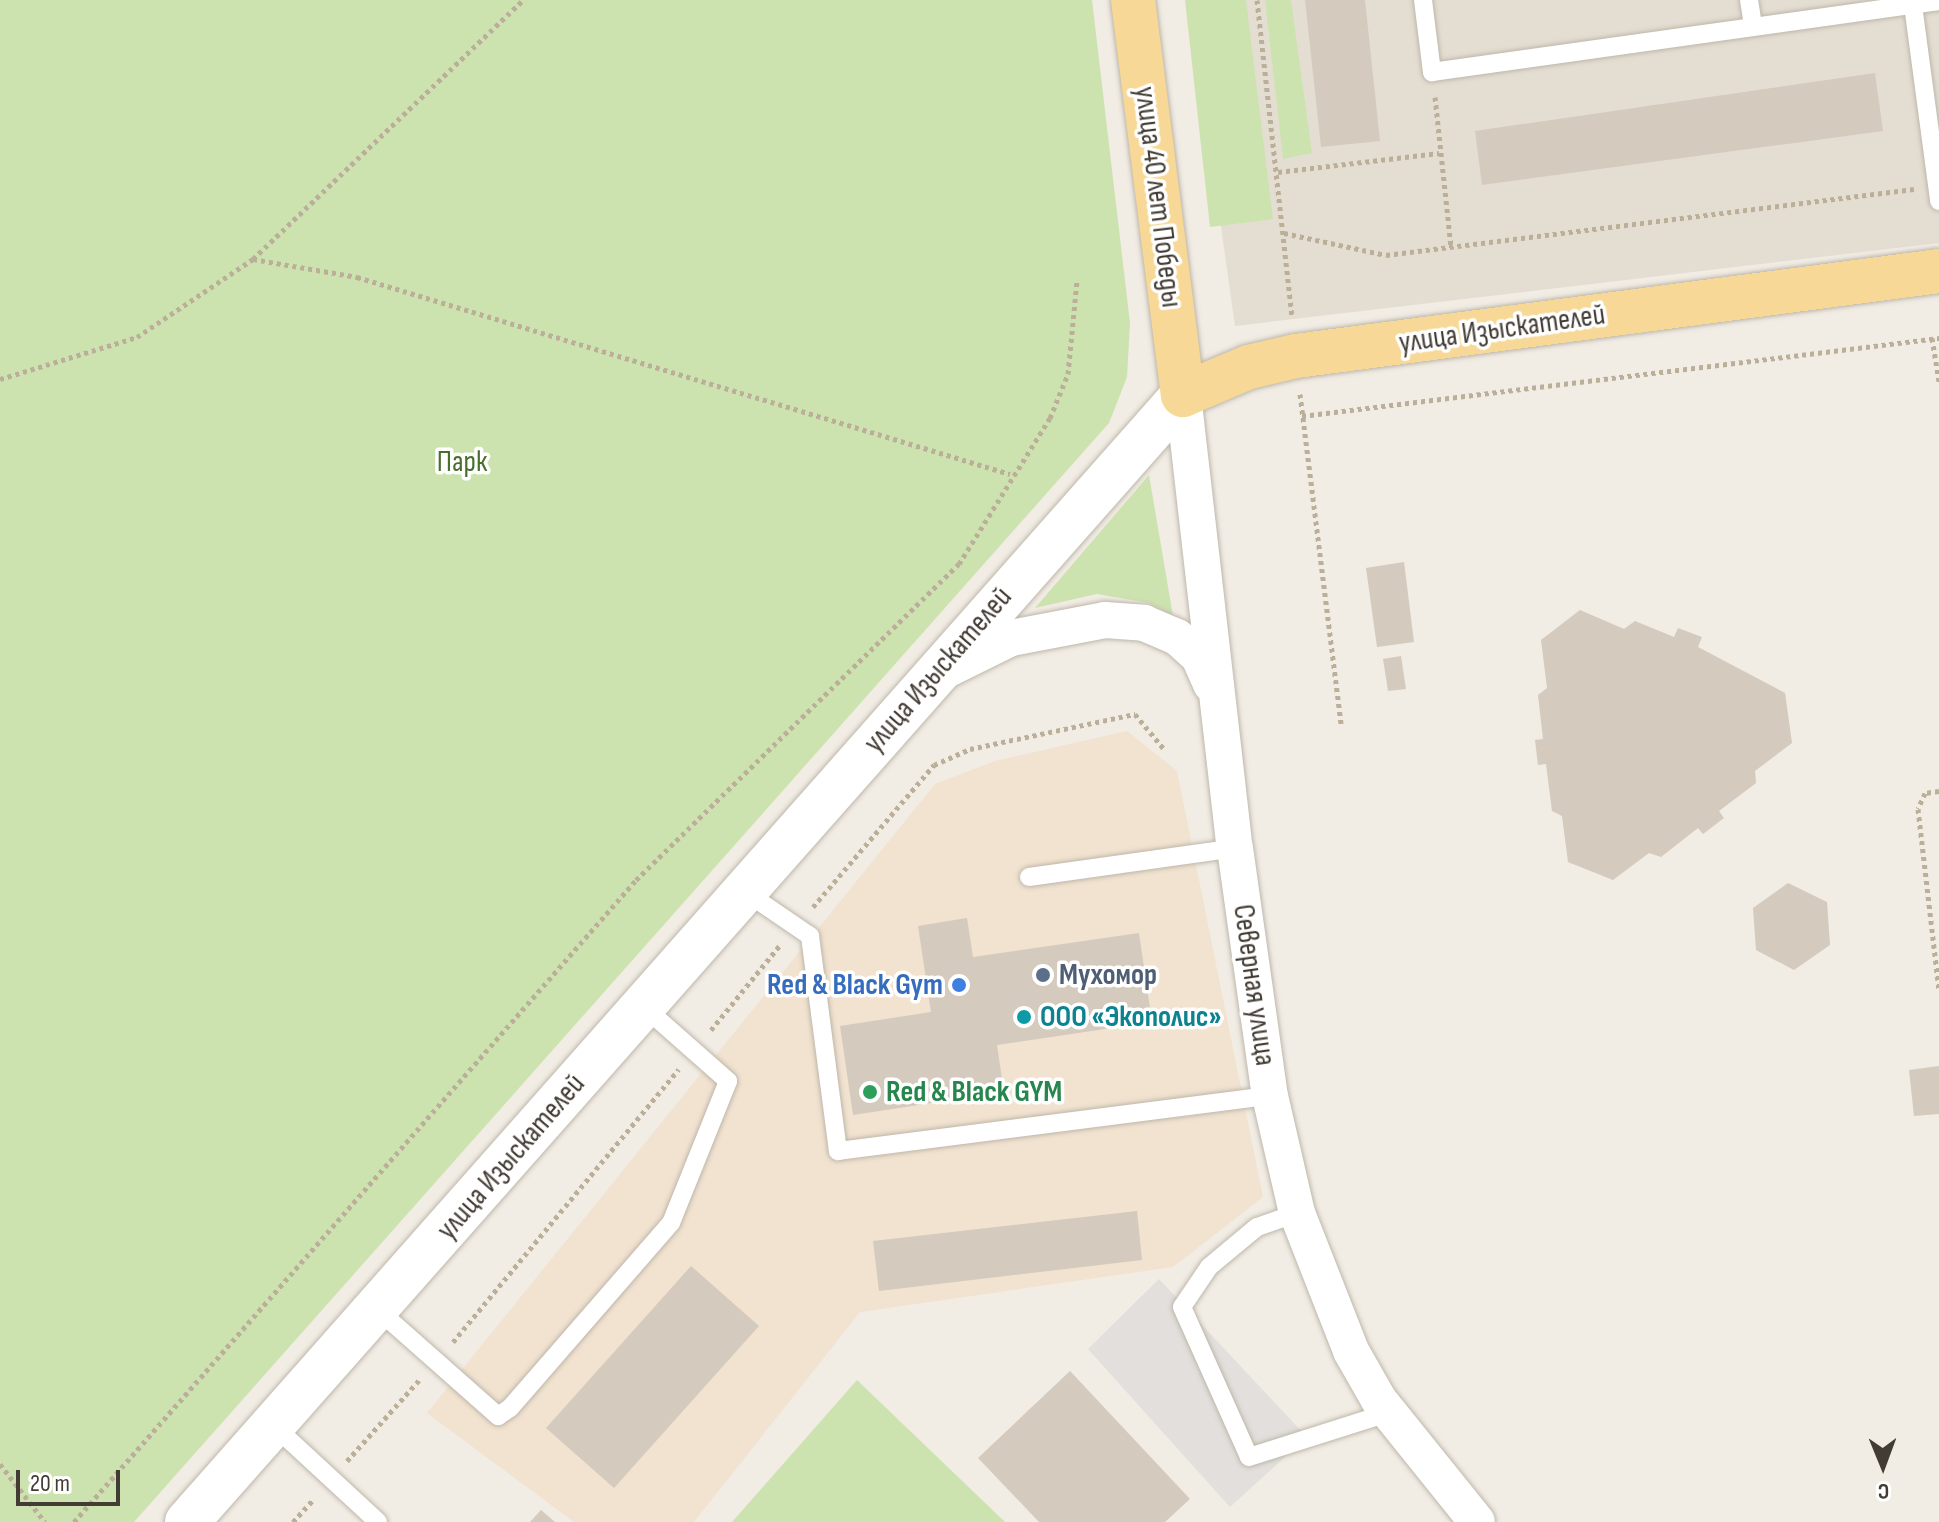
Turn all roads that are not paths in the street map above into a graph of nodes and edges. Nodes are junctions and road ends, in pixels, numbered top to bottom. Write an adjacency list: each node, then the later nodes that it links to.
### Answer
1 (1133, 0): 9 (main road, улица 40 лет Победы)
2 (1423, 0): 6 (lane)
3 (1749, 0): 6 (lane)
4 (1939, 1): 5 (lane)
5 (1913, 5): 6 (lane); 7 (lane)
6 (1753, 26)
7 (1938, 194)
8 (1939, 271): 9 (main road, улица Изыскателей)
9 (1183, 395): 10 (street, улица Изыскателей); 11 (street, Северная улица)
10 (932, 677): 11 (street); 14 (street, улица Изыскателей)
11 (1216, 695): 12 (street, Северная улица)
12 (1235, 848): 13 (lane); 16 (street, Северная улица)
13 (1029, 877)
14 (744, 891): 15 (street, улица Изыскателей); 16 (lane)
15 (643, 1006): 18 (street, улица Изыскателей); 18 (lane)
16 (1270, 1096): 17 (street, Северная улица)
17 (1297, 1213): 19 (street, Северная улица); 19 (lane)
18 (377, 1309): 20 (street, улица Изыскателей)
19 (1388, 1413): 23 (street, Северная улица)
20 (273, 1425): 21 (street, улица Изыскателей); 22 (lane)
21 (187, 1522)
22 (378, 1522)
23 (1477, 1522)

